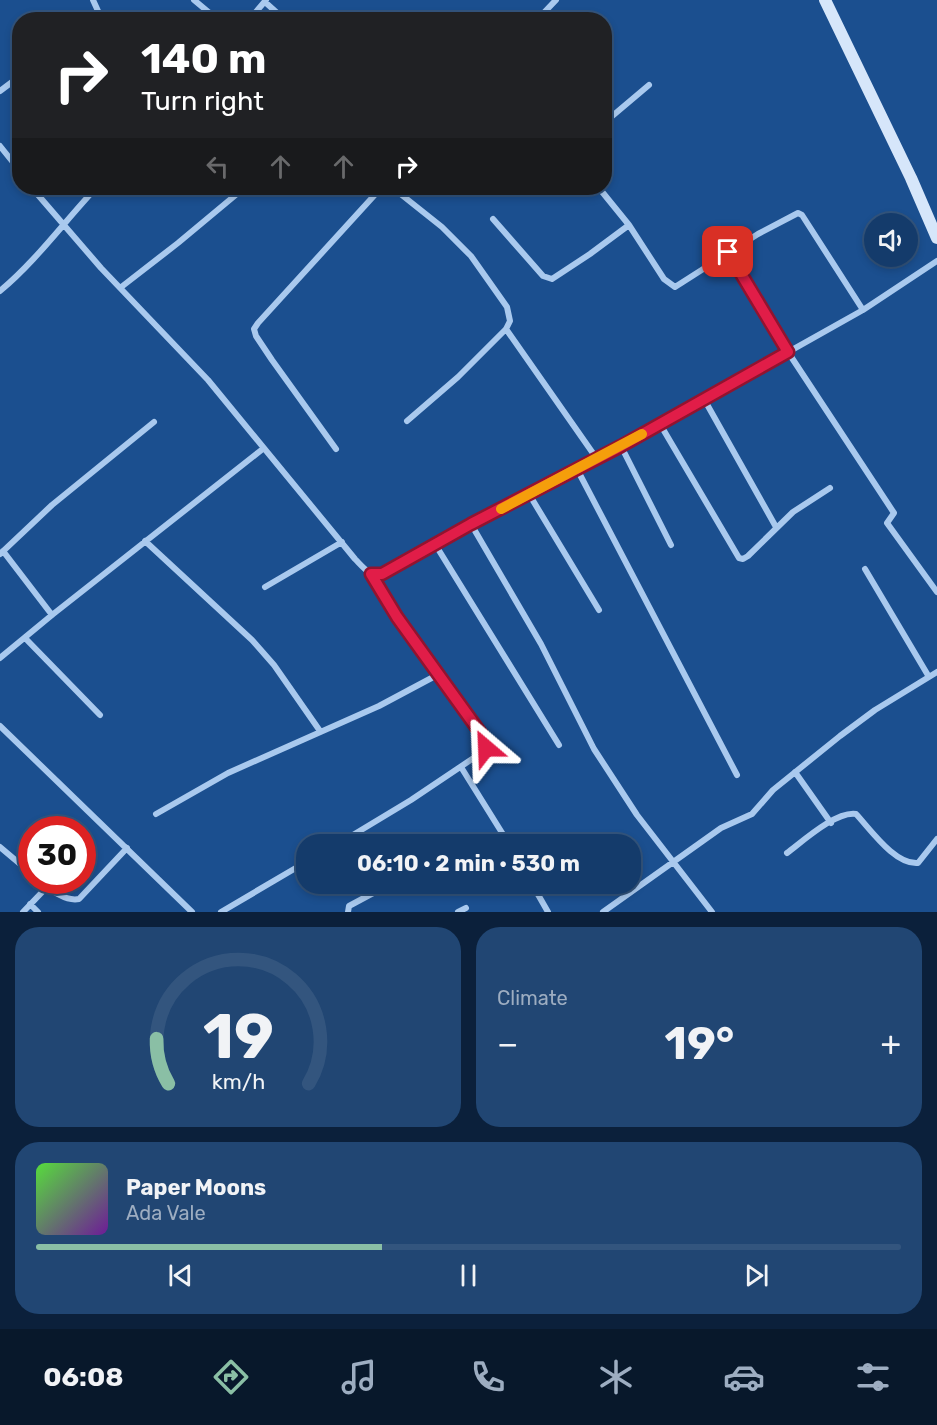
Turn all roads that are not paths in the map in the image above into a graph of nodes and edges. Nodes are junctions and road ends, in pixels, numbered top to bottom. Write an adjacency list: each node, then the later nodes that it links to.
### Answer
1 (194, 0): 5 (street)
2 (556, 0): 7 (street)
3 (825, 0): 23 (main road)
4 (265, 1): 6 (street)
5 (208, 12)
6 (277, 12)
7 (545, 12)
8 (12, 82): 10 (street)
9 (649, 85): 11 (street)
10 (0, 92)
11 (612, 116)
12 (0, 146): 13 (street)
13 (12, 161)
14 (39, 195): 21 (street)
15 (89, 195): 21 (street)
16 (236, 195): 26 (street)
17 (375, 195): 37 (street)
18 (402, 195): 29 (street)
19 (605, 195): 22 (street)
20 (493, 219): 22 (street)
21 (62, 224): 26 (street); 27 (street)
22 (629, 225): 24 (street)
23 (937, 238)
24 (728, 252): 28 (street); 30 (street)
25 (937, 261): 28 (street)
26 (120, 288): 36 (street)
27 (0, 291)
28 (863, 310): 30 (street)
29 (506, 329): 32 (street); 38 (street)
30 (788, 352): 31 (street); 52 (street)
31 (704, 399): 34 (street); 43 (street)
32 (407, 421)
33 (154, 422): 48 (street)
34 (660, 424): 35 (street); 43 (street)
35 (621, 446): 38 (street); 47 (street)
36 (264, 448): 44 (street); 45 (street)
37 (336, 449)
38 (597, 459): 39 (street)
39 (577, 469): 41 (street); 66 (street)
40 (830, 488): 43 (street)
41 (529, 494): 42 (street); 53 (street)
42 (471, 524): 46 (street); 76 (street)
43 (776, 527)
44 (145, 541): 54 (street); 62 (street)
45 (342, 542): 50 (street); 51 (street)
46 (435, 544): 50 (street); 63 (street)
47 (671, 545)
48 (1, 552): 54 (street)
49 (865, 569): 59 (street)
50 (371, 574): 58 (street)
51 (265, 587)
52 (937, 592)
53 (599, 610)
54 (52, 615): 55 (street)
55 (25, 638): 56 (street); 60 (street)
56 (0, 658)
57 (937, 672): 59 (street)
58 (438, 674): 62 (street); 64 (street)
59 (928, 677): 65 (street)
60 (100, 715)
61 (0, 726): 73 (street)
62 (320, 731): 67 (street)
63 (559, 745)
64 (461, 767): 69 (street); 70 (street)
65 (795, 772): 68 (street); 76 (street)
66 (737, 776)
67 (156, 814)
68 (831, 823): 71 (street); 74 (street)
69 (355, 834)
70 (503, 834)
71 (937, 839)
72 (0, 847): 75 (street)
73 (127, 848): 78 (street); 88 (street)
74 (787, 853)
75 (18, 862)
76 (673, 863): 93 (street); 94 (street)
77 (296, 868): 89 (street)
78 (96, 881)
79 (40, 894): 84 (street)
80 (60, 894): 81 (street)
81 (84, 894)
82 (371, 894): 90 (street)
83 (538, 894): 92 (street)
84 (30, 904): 86 (street); 87 (street)
85 (466, 908): 91 (street)
86 (23, 912)
87 (38, 912)
88 (192, 912)
89 (220, 912)
90 (348, 912)
91 (458, 912)
92 (548, 912)
93 (603, 912)
94 (712, 912)

